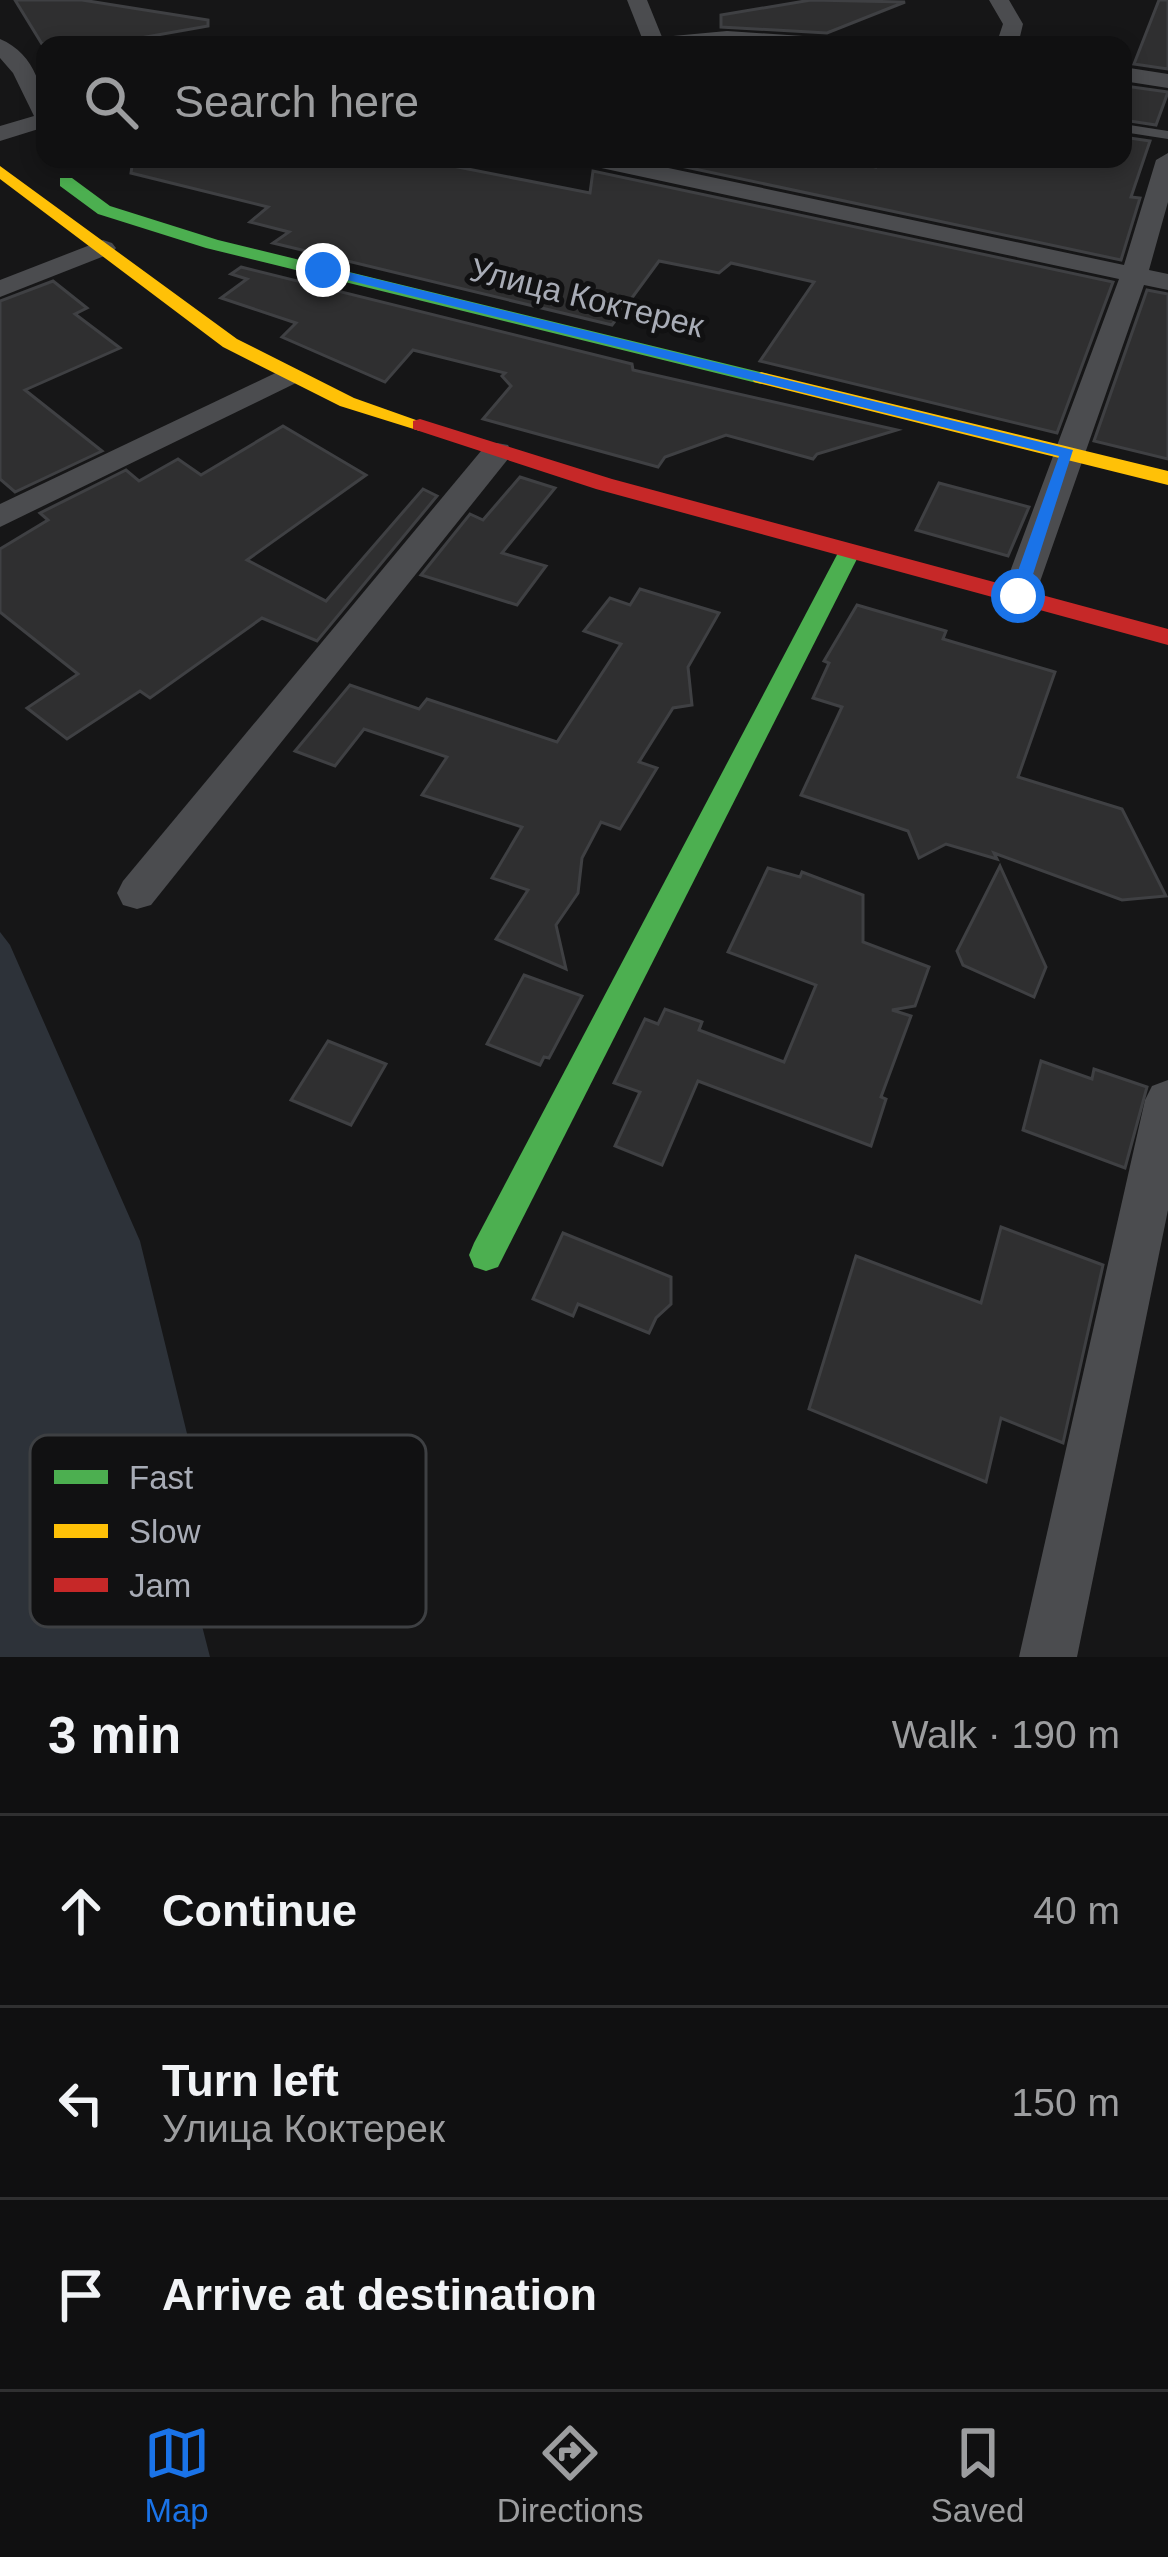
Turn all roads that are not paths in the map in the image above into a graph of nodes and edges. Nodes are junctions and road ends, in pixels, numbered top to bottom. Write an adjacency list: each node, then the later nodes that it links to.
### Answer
1 (637, 0): 3 (street)
2 (999, 0): 4 (street)
3 (645, 36)
4 (1010, 36)
5 (0, 45): 10 (street)
6 (1168, 67): 7 (street)
7 (1132, 71)
8 (1132, 74): 9 (street)
9 (1168, 81)
10 (36, 99)
11 (36, 121): 13 (street)
12 (1132, 129): 14 (lane)
13 (0, 134)
14 (1168, 135)
15 (1168, 160): 19 (street)
16 (634, 168): 19 (street)
17 (0, 172): 18 (street); 24 (street, Улица Коктерек)
18 (104, 248): 21 (street); 22 (street)
19 (1134, 274): 20 (street); 24 (street)
20 (1168, 282)
21 (0, 289)
22 (288, 376): 23 (street); 26 (street)
23 (497, 452): 27 (street); 30 (street)
24 (1067, 453): 25 (street, Улица Коктерек); 28 (street)
25 (1168, 478)
26 (0, 517)
27 (850, 550): 28 (street); 32 (street)
28 (1018, 596): 29 (street)
29 (1168, 637)
30 (137, 893)
31 (1168, 1100): 33 (street)
32 (486, 1256)
33 (1048, 1657)

